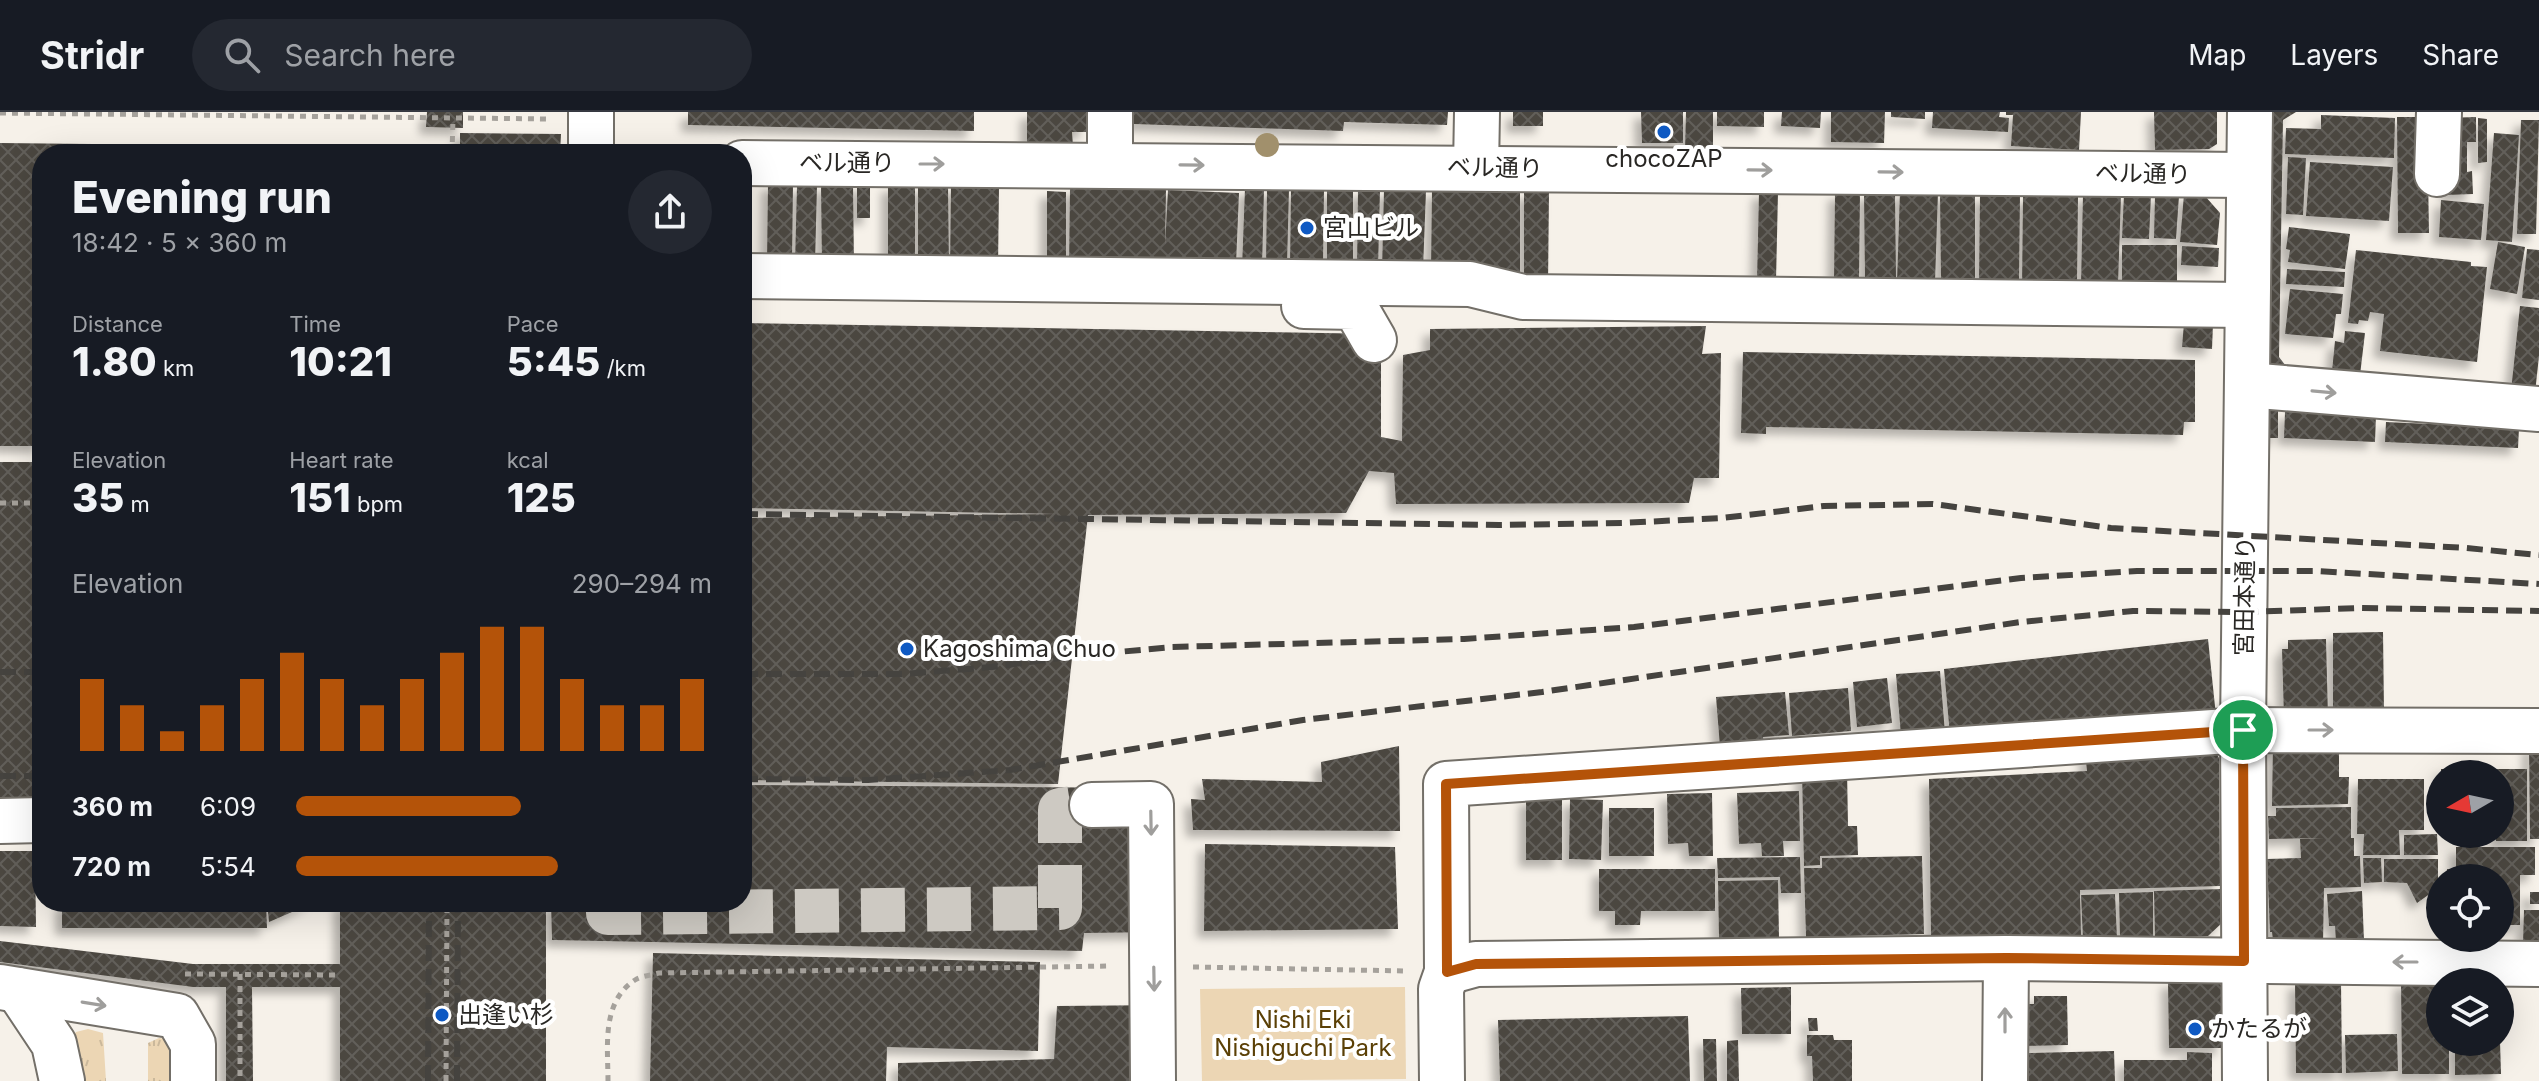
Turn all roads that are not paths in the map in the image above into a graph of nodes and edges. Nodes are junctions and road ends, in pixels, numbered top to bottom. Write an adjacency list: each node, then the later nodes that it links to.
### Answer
1 (591, 112): 6 (street)
2 (1110, 112): 8 (street)
3 (1477, 112): 9 (street)
4 (2250, 112): 11 (street, 宮田本通り)
5 (2439, 112): 10 (street)
6 (591, 144)
7 (752, 163): 8 (street, ベル通り, one-way to 8)
8 (1110, 164): 9 (street, ベル通り, one-way to 9)
9 (1476, 168): 11 (street, ベル通り, one-way to 11)
10 (2437, 174)
11 (2248, 175): 14 (street, 宮田本通り)
12 (752, 276): 14 (street)
13 (752, 299): 15 (street)
14 (2246, 305): 16 (street, 宮田本通り)
15 (1374, 340)
16 (2247, 385): 17 (street, one-way to 17); 18 (street, 宮田本通り)
17 (2539, 409)
18 (2243, 730): 19 (street, one-way to 19); 24 (street, 宮田本通り); 26 (street)
19 (2539, 731)
20 (1092, 805): 30 (street, one-way to 30)
21 (32, 820): 22 (street)
22 (0, 821)
23 (2006, 958): 24 (street); 26 (street); 32 (street, one-way to 23)
24 (2244, 961): 25 (street, one-way to 24); 33 (street, 宮田本通り)
25 (2539, 964)
26 (1447, 972): 31 (street)
27 (9, 989): 28 (street); 29 (street, one-way to 29)
28 (62, 1081)
29 (193, 1081)
30 (1153, 1081)
31 (1442, 1081)
32 (2005, 1081)
33 (2245, 1081)

